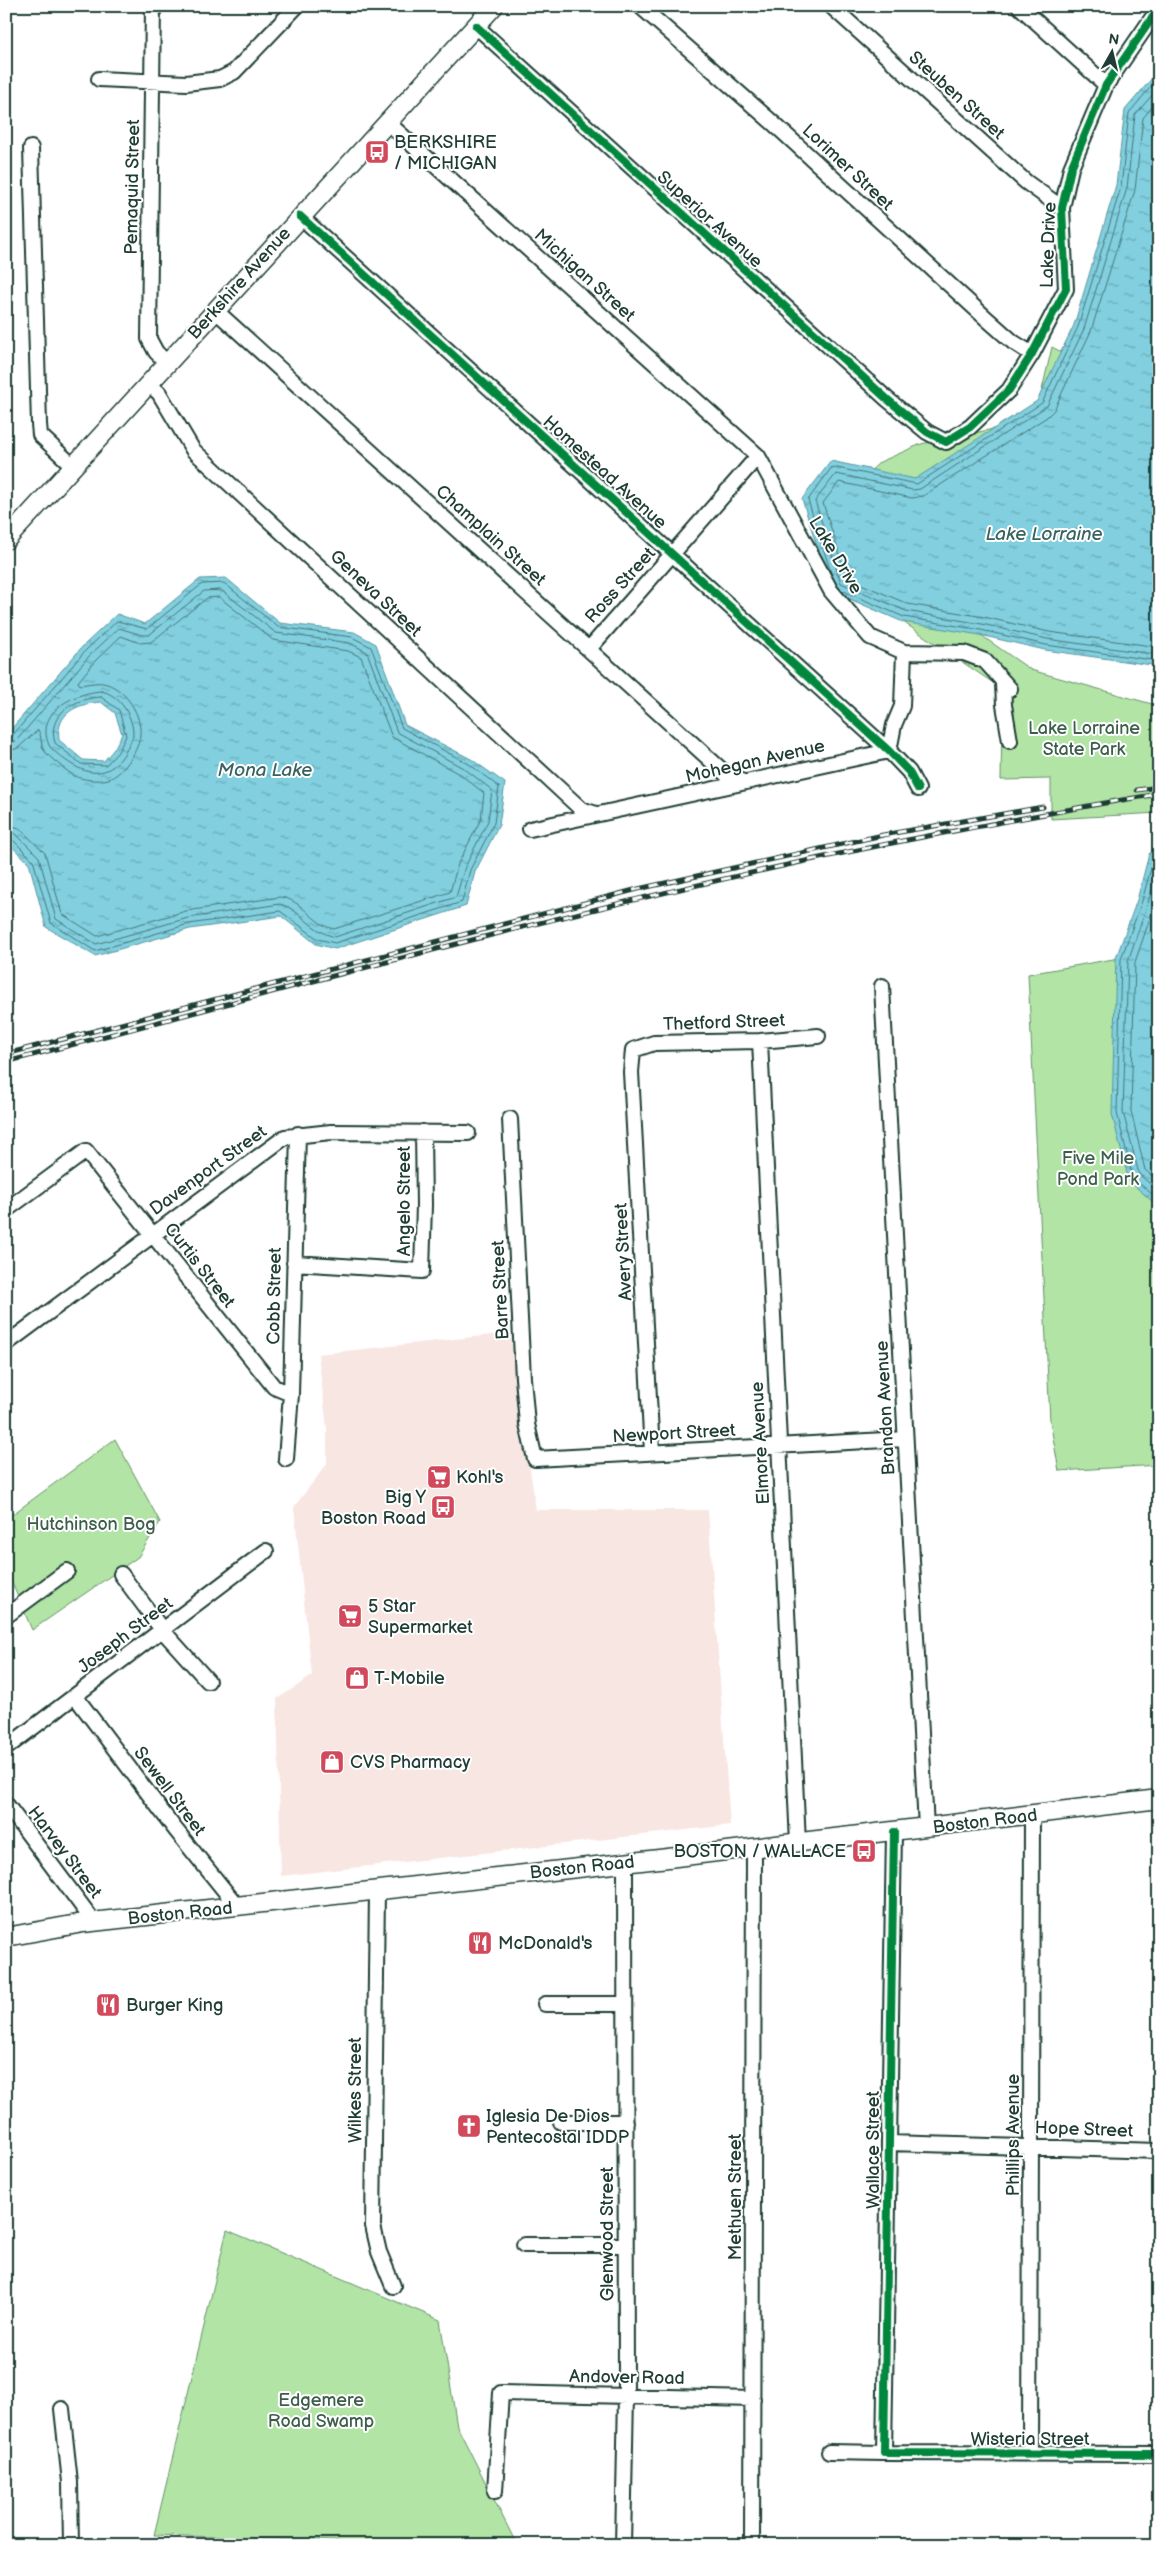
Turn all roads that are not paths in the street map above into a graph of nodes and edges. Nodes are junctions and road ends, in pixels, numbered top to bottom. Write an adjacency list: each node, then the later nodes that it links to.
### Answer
1 (152, 6): 10 (street, Pemaquid Street)
2 (297, 6): 10 (street)
3 (494, 6): 8 (main road, Berkshire Avenue)
4 (640, 6): 17 (street, Lorimer Street)
5 (831, 6): 14 (street, Steuben Street)
6 (1019, 6): 11 (street)
7 (1159, 8): 11 (street, Lake Drive)
8 (476, 26): 12 (main road, Berkshire Avenue); 20 (street, Superior Avenue)
9 (99, 79): 10 (street)
10 (152, 81): 18 (street, Pemaquid Street)
11 (1106, 85): 14 (street, Lake Drive)
12 (387, 122): 15 (main road, Berkshire Avenue); 21 (street, Michigan Street)
13 (31, 148): 22 (street)
14 (1062, 208): 17 (street, Lake Drive)
15 (300, 216): 16 (main road, Berkshire Avenue); 24 (street, Homestead Avenue)
16 (216, 311): 18 (main road, Berkshire Avenue); 25 (street, Champlain Street)
17 (1032, 354): 20 (street, Lake Drive)
18 (166, 362): 19 (main road, Berkshire Avenue)
19 (148, 383): 22 (main road, Berkshire Avenue); 31 (street, Geneva Street)
20 (927, 432)
21 (758, 456): 24 (street, Ross Street); 26 (street, Lake Drive)
22 (73, 466): 23 (main road, Berkshire Avenue)
23 (6, 540)
24 (673, 554): 25 (street, Ross Street); 28 (street, Homestead Avenue)
25 (589, 649): 29 (street, Champlain Street)
26 (904, 652): 27 (street, Lake Drive); 28 (street)
27 (1010, 741)
28 (889, 751): 29 (street, Mohegan Avenue); 30 (street, Homestead Avenue)
29 (743, 782): 31 (street, Mohegan Avenue)
30 (918, 788)
31 (596, 814): 32 (street, Mohegan Avenue)
32 (530, 829)
33 (882, 986): 46 (street, Brandon Avenue)
34 (818, 1036): 35 (street, Thetford Street)
35 (760, 1041): 36 (street, Thetford Street); 47 (street, Elmore Avenue)
36 (633, 1050): 48 (street, Avery Street)
37 (510, 1119): 50 (street, Barre Street)
38 (423, 1132): 39 (street, Davenport Street); 40 (street, Davenport Street); 43 (street, Angelo Street)
39 (468, 1132)
40 (298, 1134): 42 (street, Davenport Street); 43 (street, Cobb Street)
41 (6, 1210): 42 (street, Curtis Street)
42 (153, 1234): 44 (street, Davenport Street); 45 (street, Curtis Street)
43 (294, 1263): 45 (street, Cobb Street)
44 (6, 1344)
45 (291, 1394): 49 (street, Cobb Street)
46 (904, 1439): 47 (street, Newport Street); 62 (street, Brandon Avenue)
47 (779, 1447): 48 (street, Newport Street); 64 (street, Elmore Avenue)
48 (652, 1452): 50 (street, Newport Street)
49 (286, 1459)
50 (535, 1459)
51 (266, 1551): 55 (street, Joseph Street)
52 (67, 1571): 54 (street)
53 (121, 1574): 55 (street)
54 (6, 1616)
55 (163, 1631): 56 (street); 57 (street, Joseph Street)
56 (208, 1682)
57 (75, 1696): 58 (street, Joseph Street); 68 (street, Sewell Street)
58 (6, 1748)
59 (1159, 1800): 61 (main road, Boston Road)
60 (6, 1804): 69 (street, Harvey Street)
61 (1032, 1816): 62 (main road, Boston Road); 76 (street, Phillips Avenue)
62 (926, 1828): 63 (main road, Boston Road)
63 (894, 1832): 64 (main road, Boston Road); 75 (street, Wallace Street)
64 (798, 1843): 65 (main road, Boston Road)
65 (754, 1848): 66 (main road, Boston Road); 82 (street, Methuen Street)
66 (625, 1863): 67 (main road, Boston Road); 72 (street, Glenwood Street)
67 (377, 1891): 68 (main road, Boston Road); 80 (street, Wilkes Street)
68 (238, 1906): 69 (main road, Boston Road)
69 (94, 1922): 70 (main road, Boston Road)
70 (6, 1937)
71 (545, 2004): 72 (street)
72 (625, 2004): 74 (street, Glenwood Street)
73 (561, 2122): 74 (street)
74 (626, 2122): 79 (street, Glenwood Street)
75 (889, 2143): 76 (street, Hope Street); 85 (street, Wallace Street)
76 (1033, 2146): 77 (street, Hope Street); 86 (street, Phillips Avenue)
77 (1159, 2151)
78 (524, 2245): 79 (street)
79 (625, 2245): 81 (street, Glenwood Street)
80 (393, 2286)
81 (626, 2395): 82 (street, Andover Road); 88 (street, Andover Road); 90 (street, Glenwood Street)
82 (753, 2400): 91 (street, Methuen Street)
83 (62, 2409): 89 (street)
84 (829, 2452): 85 (street)
85 (884, 2453): 86 (street, Wisteria Street)
86 (1030, 2454): 87 (street, Wisteria Street)
87 (1159, 2454)
88 (495, 2491)
89 (71, 2545)
90 (623, 2545)
91 (752, 2545)

